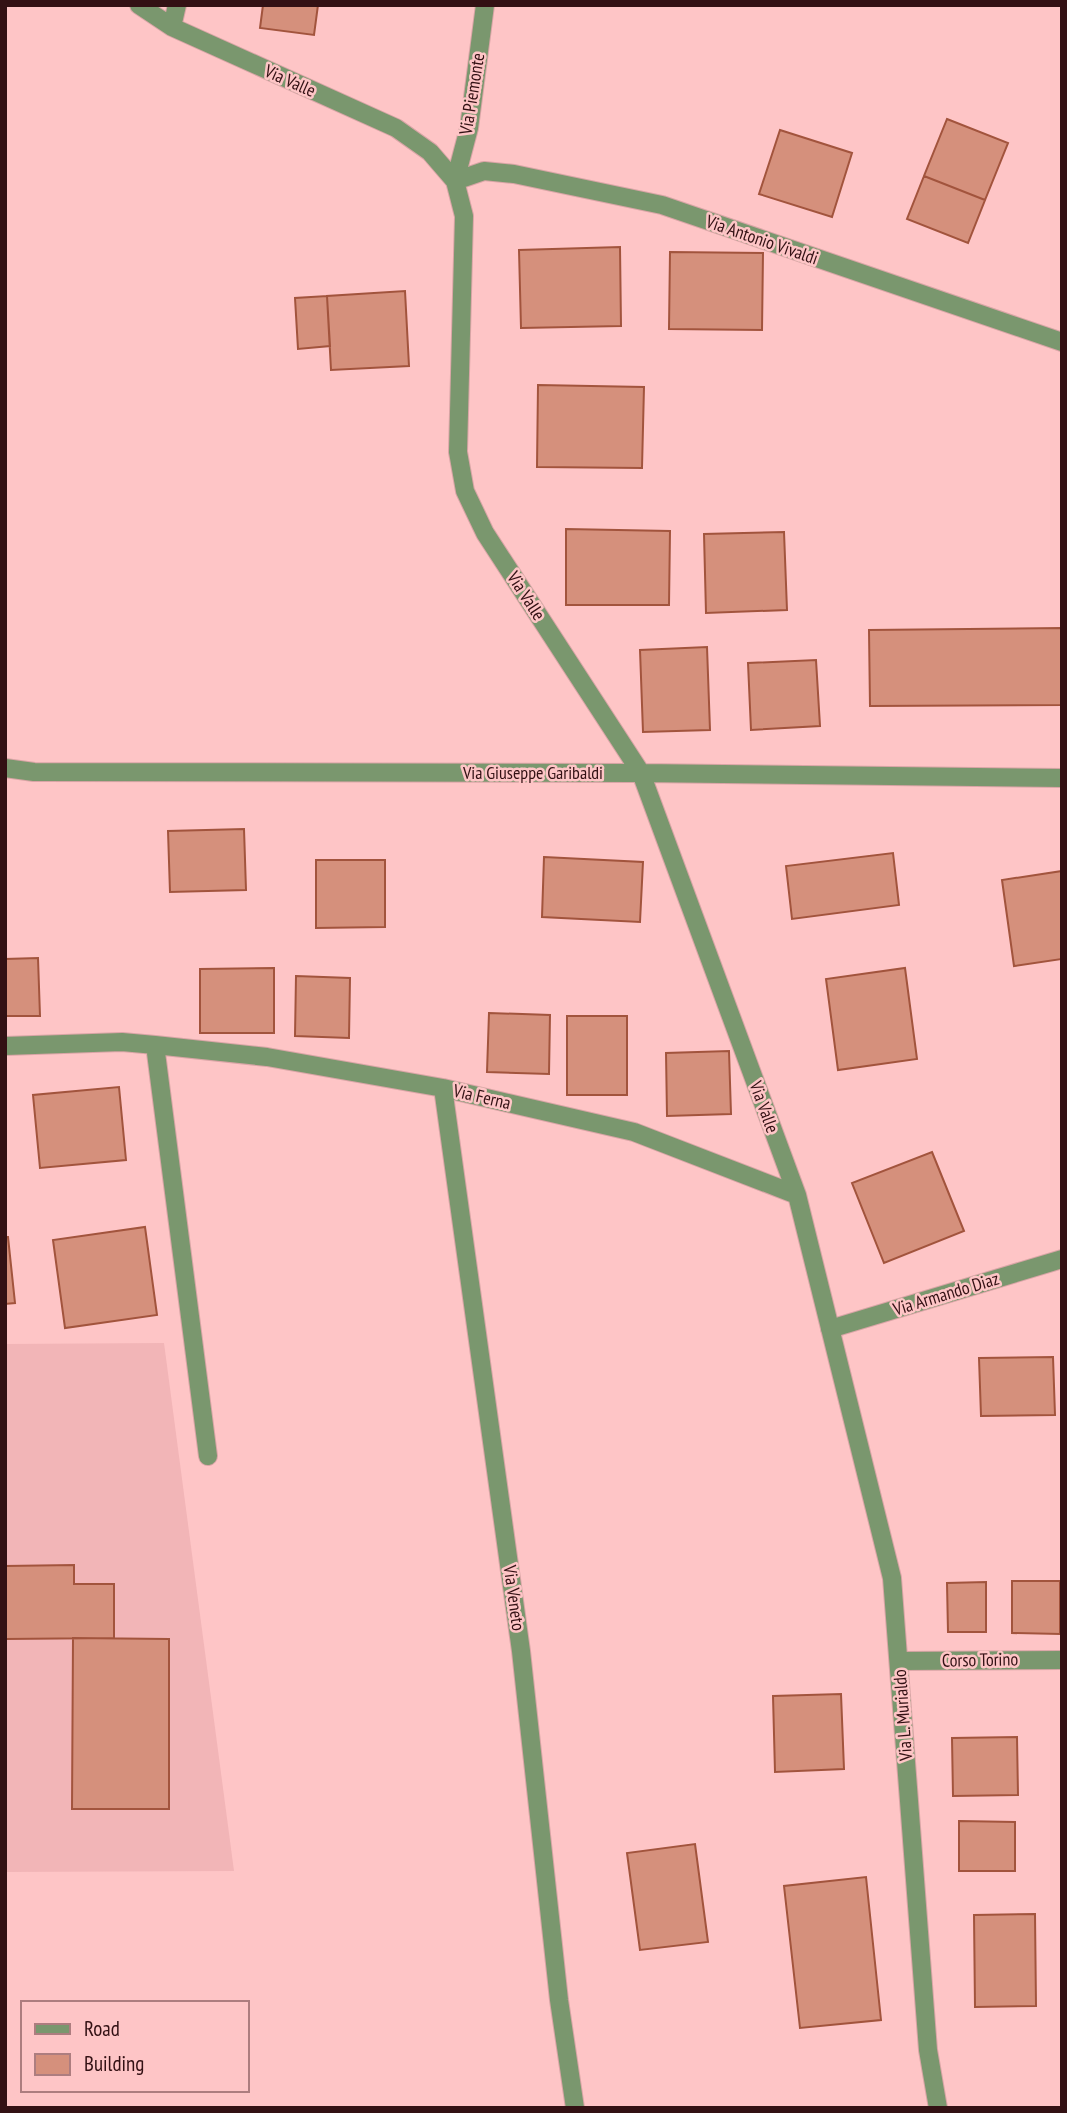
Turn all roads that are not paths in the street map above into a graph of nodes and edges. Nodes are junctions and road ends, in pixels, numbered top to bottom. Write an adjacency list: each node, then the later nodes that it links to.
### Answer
1 (139, 5): 4 (street, Via Valle)
2 (177, 5): 4 (street)
3 (485, 5): 5 (street, Via Piemonte)
4 (172, 27): 5 (street, Via Valle)
5 (455, 181): 6 (street, Via Antonio Vivaldi); 8 (street, Via Valle)
6 (1062, 342)
7 (5, 768): 8 (street, Via Giuseppe Garibaldi)
8 (641, 773): 9 (street, Via Giuseppe Garibaldi); 13 (street, Via Valle)
9 (1062, 778)
10 (155, 1045): 11 (street, Via Ferna); 12 (street, Via Ferna); 16 (street)
11 (5, 1046)
12 (443, 1088): 13 (street, Via Ferna); 19 (street, Via Veneto)
13 (797, 1195): 15 (street, Via Valle)
14 (1062, 1259): 15 (street, Via Armando Diaz)
15 (830, 1329): 18 (street, Via L. Murialdo)
16 (208, 1456)
17 (1062, 1660): 18 (street, Corso Torino)
18 (899, 1661): 20 (street, Via L. Murialdo)
19 (575, 2108)
20 (938, 2108)

